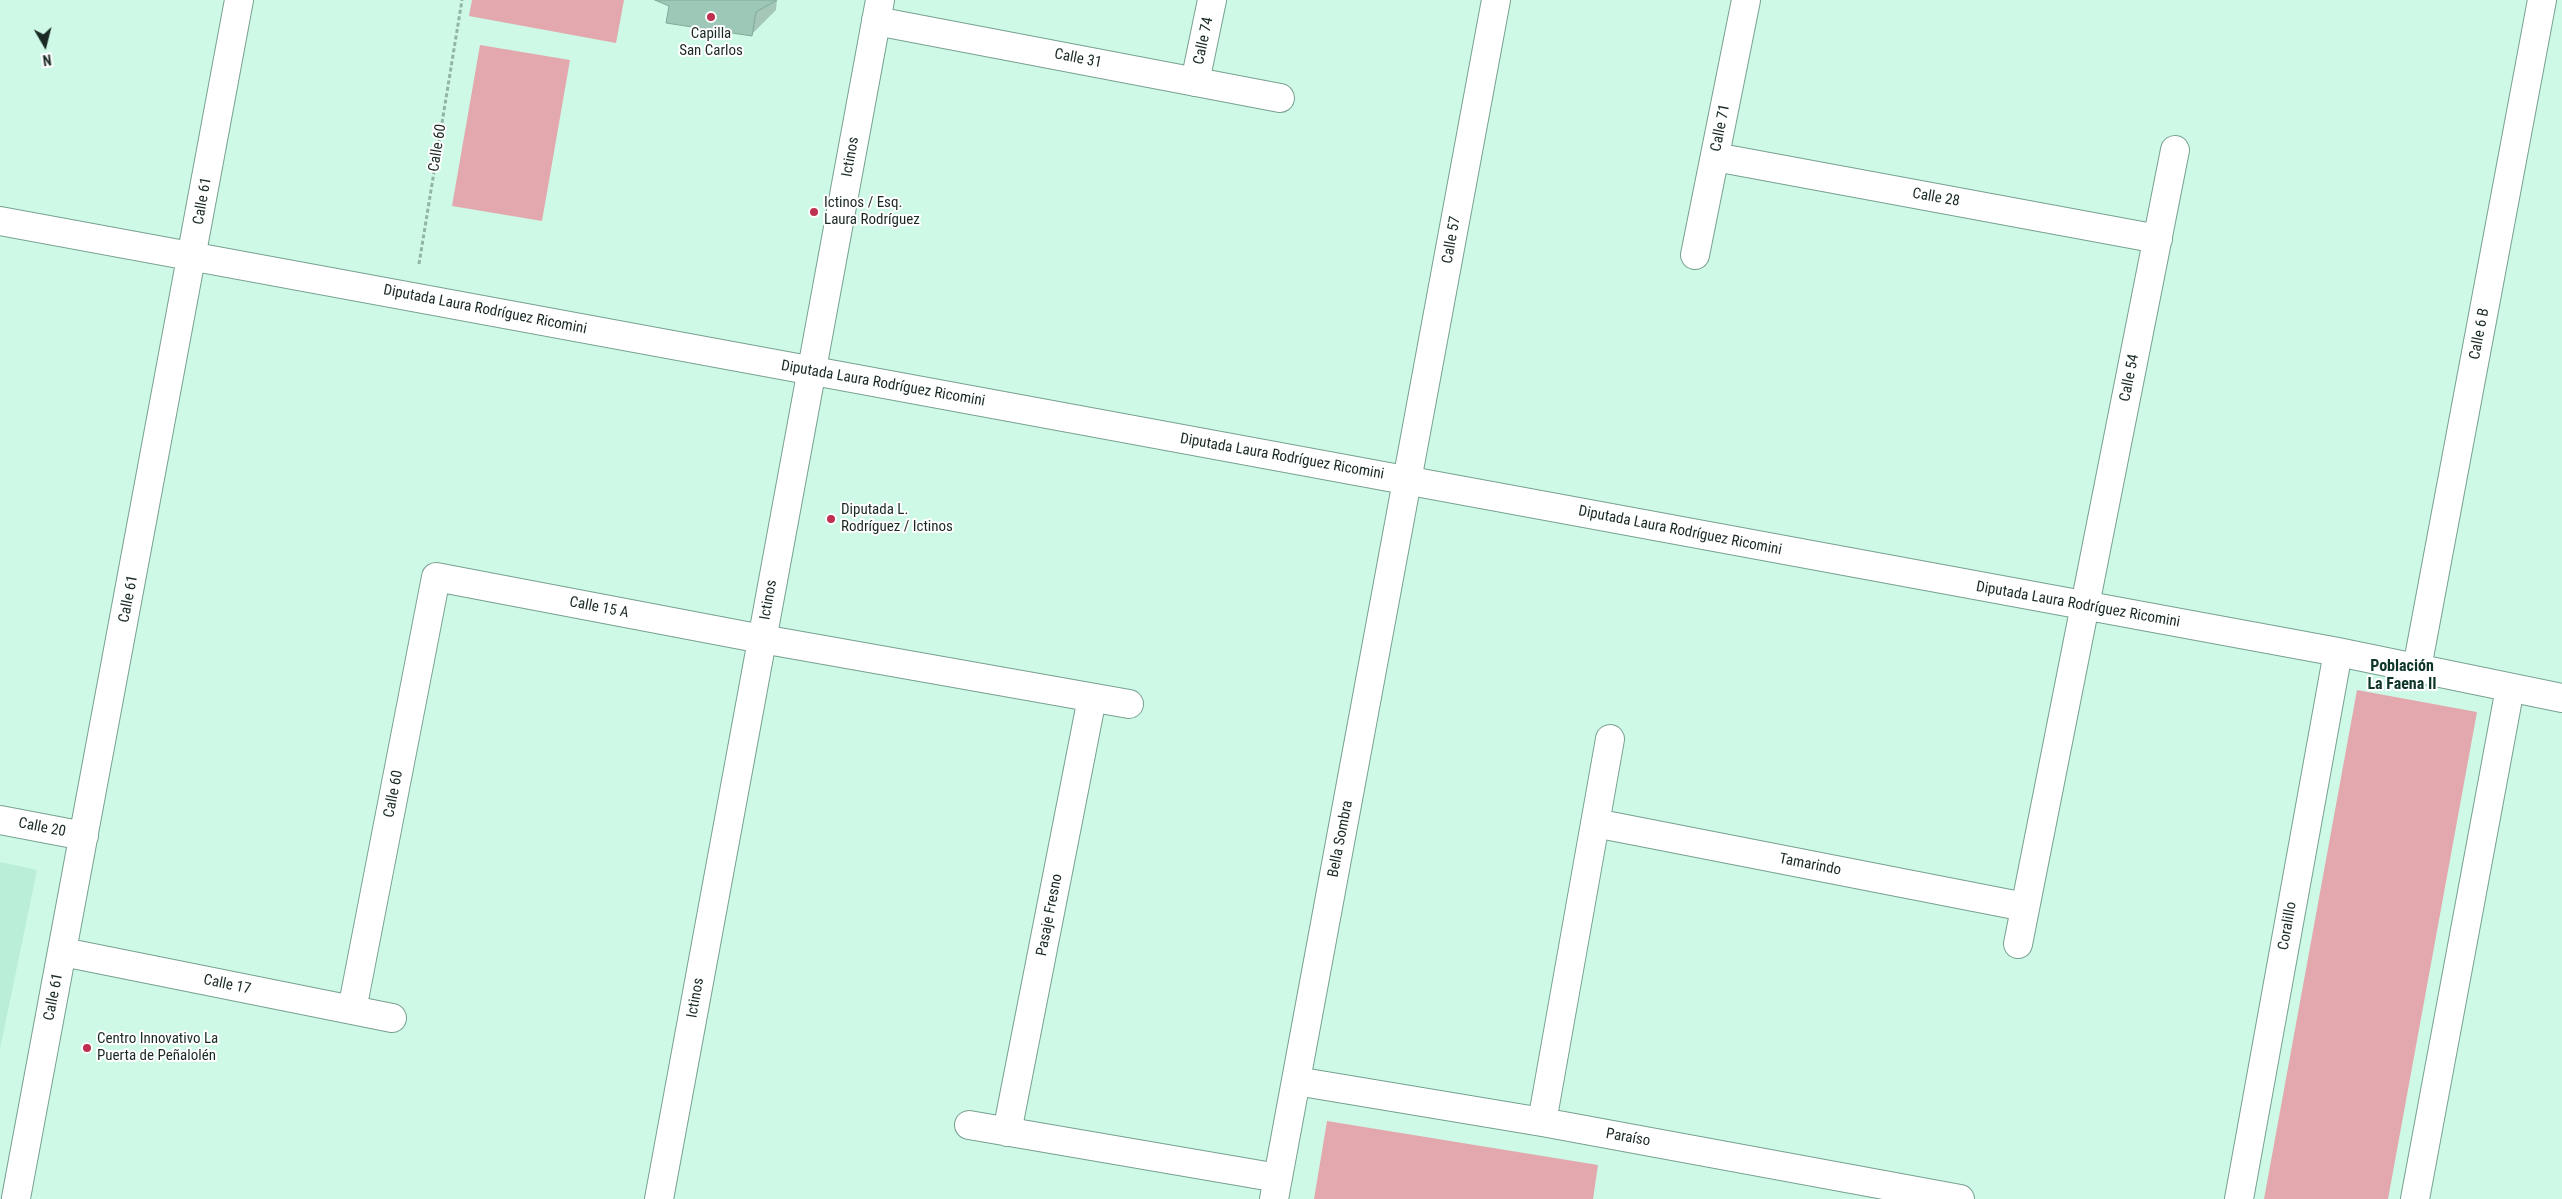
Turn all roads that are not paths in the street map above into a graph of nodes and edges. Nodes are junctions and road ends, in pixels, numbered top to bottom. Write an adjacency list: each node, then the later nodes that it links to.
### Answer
1 (240, 0): 14 (street, Calle 61)
2 (1212, 0): 7 (street, Calle 74)
3 (1496, 0): 16 (street, Calle 57)
4 (1746, 0): 10 (street, Calle 71)
5 (2542, 0): 21 (street, Calle 6 B)
6 (878, 11): 7 (street, Calle 31); 15 (street, Ictinos)
7 (1195, 82): 8 (street, Calle 31)
8 (1280, 98)
9 (2175, 150): 12 (street, Calle 54)
10 (1715, 158): 12 (street, Calle 28); 13 (street, Calle 71)
11 (0, 220): 14 (street, Diputada Laura Rodríguez Ricomini)
12 (2158, 239): 18 (street, Calle 54)
13 (1695, 255)
14 (194, 256): 15 (street, Diputada Laura Rodríguez Ricomini); 29 (street, Calle 61)
15 (812, 370): 16 (street, Diputada Laura Rodríguez Ricomini); 19 (street, Ictinos)
16 (1408, 480): 18 (street, Diputada Laura Rodríguez Ricomini); 35 (street, Bella Sombra)
17 (436, 577): 19 (street, Calle 15 A); 33 (street, Calle 60)
18 (2085, 607): 20 (street, Diputada Laura Rodríguez Ricomini); 30 (street)
19 (762, 639): 23 (street); 41 (street, Ictinos)
20 (2338, 652): 21 (street, Diputada Laura Rodríguez Ricomini); 43 (street, Coralillo)
21 (2417, 668): 22 (street, Diputada Laura Rodríguez Ricomini)
22 (2510, 688): 24 (street, Diputada Laura Rodríguez Ricomini); 44 (street)
23 (1092, 698): 25 (street); 38 (street, Pasaje Fresno)
24 (2562, 698)
25 (1129, 704)
26 (1610, 739): 28 (street)
27 (0, 820): 29 (street, Calle 20)
28 (1595, 824): 30 (street, Tamarindo); 36 (street)
29 (84, 836): 32 (street, Calle 61)
30 (2025, 907): 31 (street)
31 (2018, 944)
32 (62, 952): 33 (street, Calle 17); 40 (street, Calle 61)
33 (352, 1010): 34 (street, Calle 17)
34 (392, 1018)
35 (1296, 1081): 36 (street, Paraíso); 39 (street, Bella Sombra)
36 (1542, 1122): 42 (street, Paraíso)
37 (968, 1125): 38 (street)
38 (1007, 1132): 39 (street)
39 (1276, 1189)
40 (12, 1197)
41 (658, 1199)
42 (1960, 1199)
43 (2238, 1199)
44 (2415, 1199)

